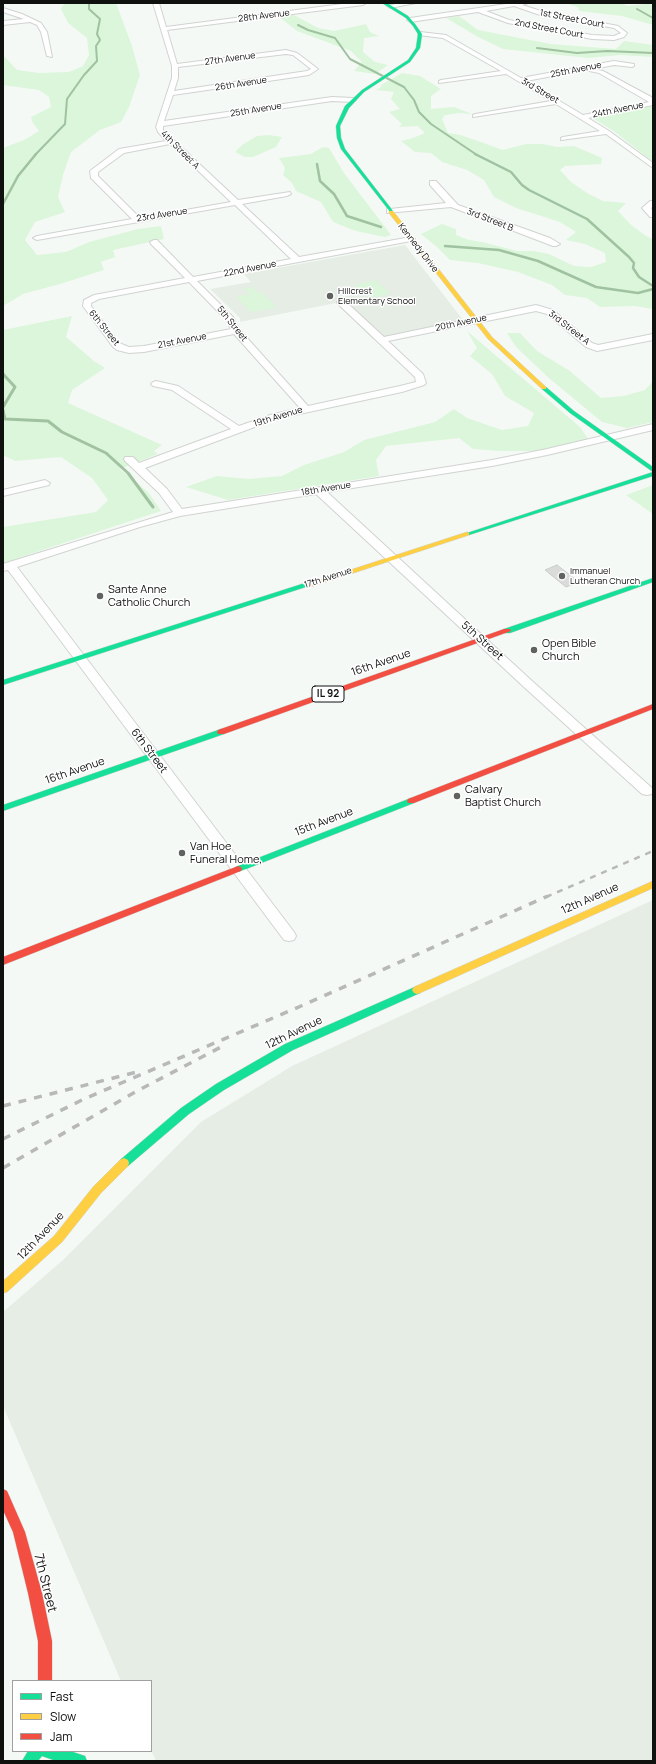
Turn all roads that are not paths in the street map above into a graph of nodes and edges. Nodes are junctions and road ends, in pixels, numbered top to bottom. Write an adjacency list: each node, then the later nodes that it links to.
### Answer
1 (165, 3): 5 (street)
2 (363, 3): 13 (street, 28th Avenue)
3 (413, 3): 6 (street)
4 (528, 3): 7 (street)
5 (156, 4): 13 (street, 4th Street A)
6 (387, 5): 11 (street)
7 (516, 5): 9 (street); 15 (street, 1st Street Court)
8 (3, 10): 10 (street)
9 (479, 10): 11 (street); 15 (street, 2nd Street Court)
10 (30, 20): 12 (street); 16 (street)
11 (410, 20): 14 (street)
12 (3, 23)
13 (164, 29): 18 (street, 4th Street A)
14 (420, 34): 21 (street, 3rd Street); 25 (street, Kennedy Drive)
15 (622, 36)
16 (50, 56)
17 (632, 65): 19 (street, 25th Avenue)
18 (175, 66): 20 (street, 27th Avenue); 24 (street, 4th Street A)
19 (586, 69): 22 (street, 25th Avenue); 27 (street)
20 (313, 71): 24 (street, 26th Avenue)
21 (507, 72): 22 (street, 3rd Street); 23 (street)
22 (521, 80): 26 (street, 3rd Street)
23 (441, 82)
24 (169, 94): 30 (street, 4th Street A)
25 (353, 100): 30 (street, 25th Avenue); 40 (street, Kennedy Drive)
26 (559, 102): 28 (street); 29 (street, 3rd Street)
27 (653, 102): 29 (street, 24th Avenue)
28 (475, 116)
29 (583, 117): 31 (street, 3rd Street)
30 (160, 124): 33 (street, 4th Street A)
31 (608, 132): 32 (street); 34 (street, 3rd Street)
32 (563, 139)
33 (171, 142): 37 (street, 4th Street A); 42 (street)
34 (653, 166)
35 (433, 183): 39 (street, 3rd Street B)
36 (287, 194): 37 (street, 23rd Avenue)
37 (234, 203): 42 (street, 23rd Avenue); 47 (street, 4th Street A)
38 (653, 204): 41 (street)
39 (452, 205): 40 (street); 46 (street, 3rd Street B)
40 (390, 211): 44 (street, Kennedy Drive)
41 (653, 214)
42 (137, 219): 43 (street, 23rd Avenue)
43 (36, 238)
44 (411, 239): 47 (street, 22nd Avenue); 52 (street, Kennedy Drive)
45 (154, 242): 48 (street, 5th Street)
46 (556, 244)
47 (296, 260): 48 (street, 22nd Avenue)
48 (192, 280): 49 (street, 22nd Avenue); 53 (street, 5th Street)
49 (89, 300): 56 (street, 6th Street)
50 (341, 302): 55 (street)
51 (541, 308): 52 (street, 20th Avenue); 54 (street, 3rd Street A)
52 (475, 320): 55 (street, 20th Avenue); 61 (street, Kennedy Drive)
53 (236, 331): 56 (street, 21st Avenue); 58 (street, 5th Street)
54 (653, 337)
55 (382, 340): 58 (street, 19th Avenue)
56 (129, 350)
57 (156, 384): 60 (street)
58 (306, 409): 60 (street, 19th Avenue)
59 (653, 427): 61 (street, 18th Avenue)
60 (238, 430): 63 (street, 19th Avenue)
61 (607, 438): 64 (street, Kennedy Drive); 67 (street, 18th Avenue)
62 (130, 459): 63 (street)
63 (139, 468): 69 (street)
64 (653, 470)
65 (653, 474): 70 (street, 17th Avenue)
66 (45, 483): 68 (street)
67 (318, 490): 69 (street, 18th Avenue); 70 (street, 5th Street)
68 (3, 493)
69 (179, 513): 71 (street, 18th Avenue)
70 (391, 558): 73 (street, 5th Street); 74 (street, 17th Avenue)
71 (7, 567): 74 (street, 6th Street)
72 (653, 580): 73 (street, 16th Avenue / IL 92)
73 (481, 640): 77 (street, 5th Street); 78 (street, 16th Avenue / IL 92)
74 (80, 658): 75 (street, 17th Avenue); 78 (street, 6th Street)
75 (3, 683)
76 (653, 706): 77 (street, 15th Avenue)
77 (583, 733): 79 (street, 5th Street); 81 (street, 15th Avenue)
78 (153, 756): 80 (street, 16th Avenue / IL 92); 81 (street, 6th Street)
79 (647, 790)
80 (3, 808)
81 (238, 868): 83 (street, 6th Street); 84 (street, 15th Avenue)
82 (653, 884): 85 (street, 12th Avenue)
83 (289, 936)
84 (3, 961)
85 (3, 1288)
86 (3, 1495): 87 (street, 7th Street)
87 (45, 1680)
88 (36, 1752): 90 (street)
89 (49, 1752): 91 (street)
90 (29, 1761)
91 (80, 1761)

